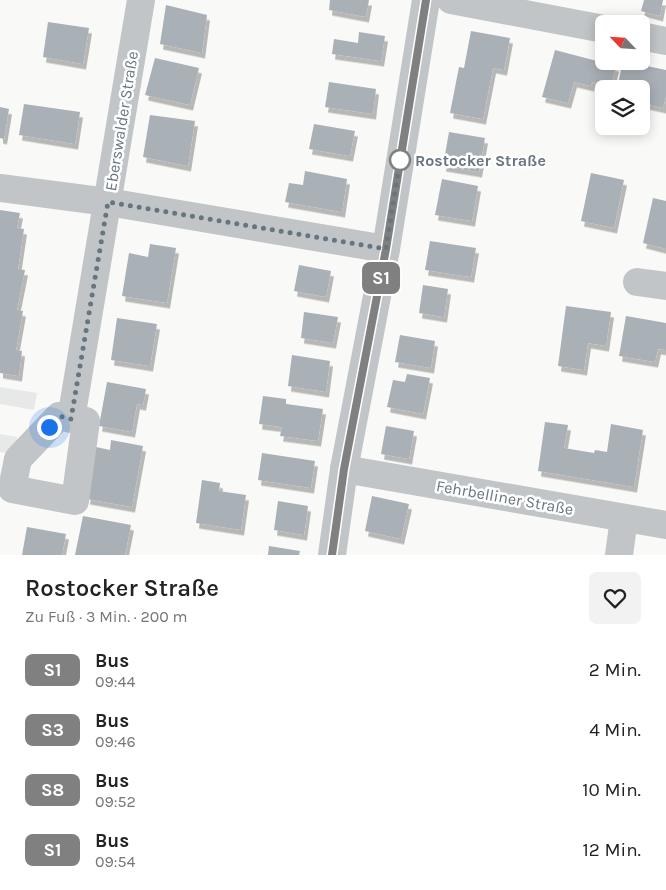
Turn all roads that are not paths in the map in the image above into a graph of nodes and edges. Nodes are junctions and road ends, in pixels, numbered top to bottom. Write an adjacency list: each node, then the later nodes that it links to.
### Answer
1 (142, 0): 9 (street, Eberswalder Straße)
2 (426, 0): 10 (street)
3 (451, 0): 4 (street)
4 (560, 10): 5 (street)
5 (595, 25)
6 (650, 38): 7 (street)
7 (666, 41)
8 (0, 188): 9 (street)
9 (108, 202): 10 (street); 13 (street, Eberswalder Straße)
10 (386, 249): 14 (street)
11 (637, 282): 12 (street)
12 (666, 286)
13 (71, 419)
14 (344, 469): 15 (street, Fehrbelliner Straße); 17 (street)
15 (624, 518): 16 (street, Fehrbelliner Straße); 18 (street)
16 (666, 525)
17 (332, 555)
18 (619, 555)

